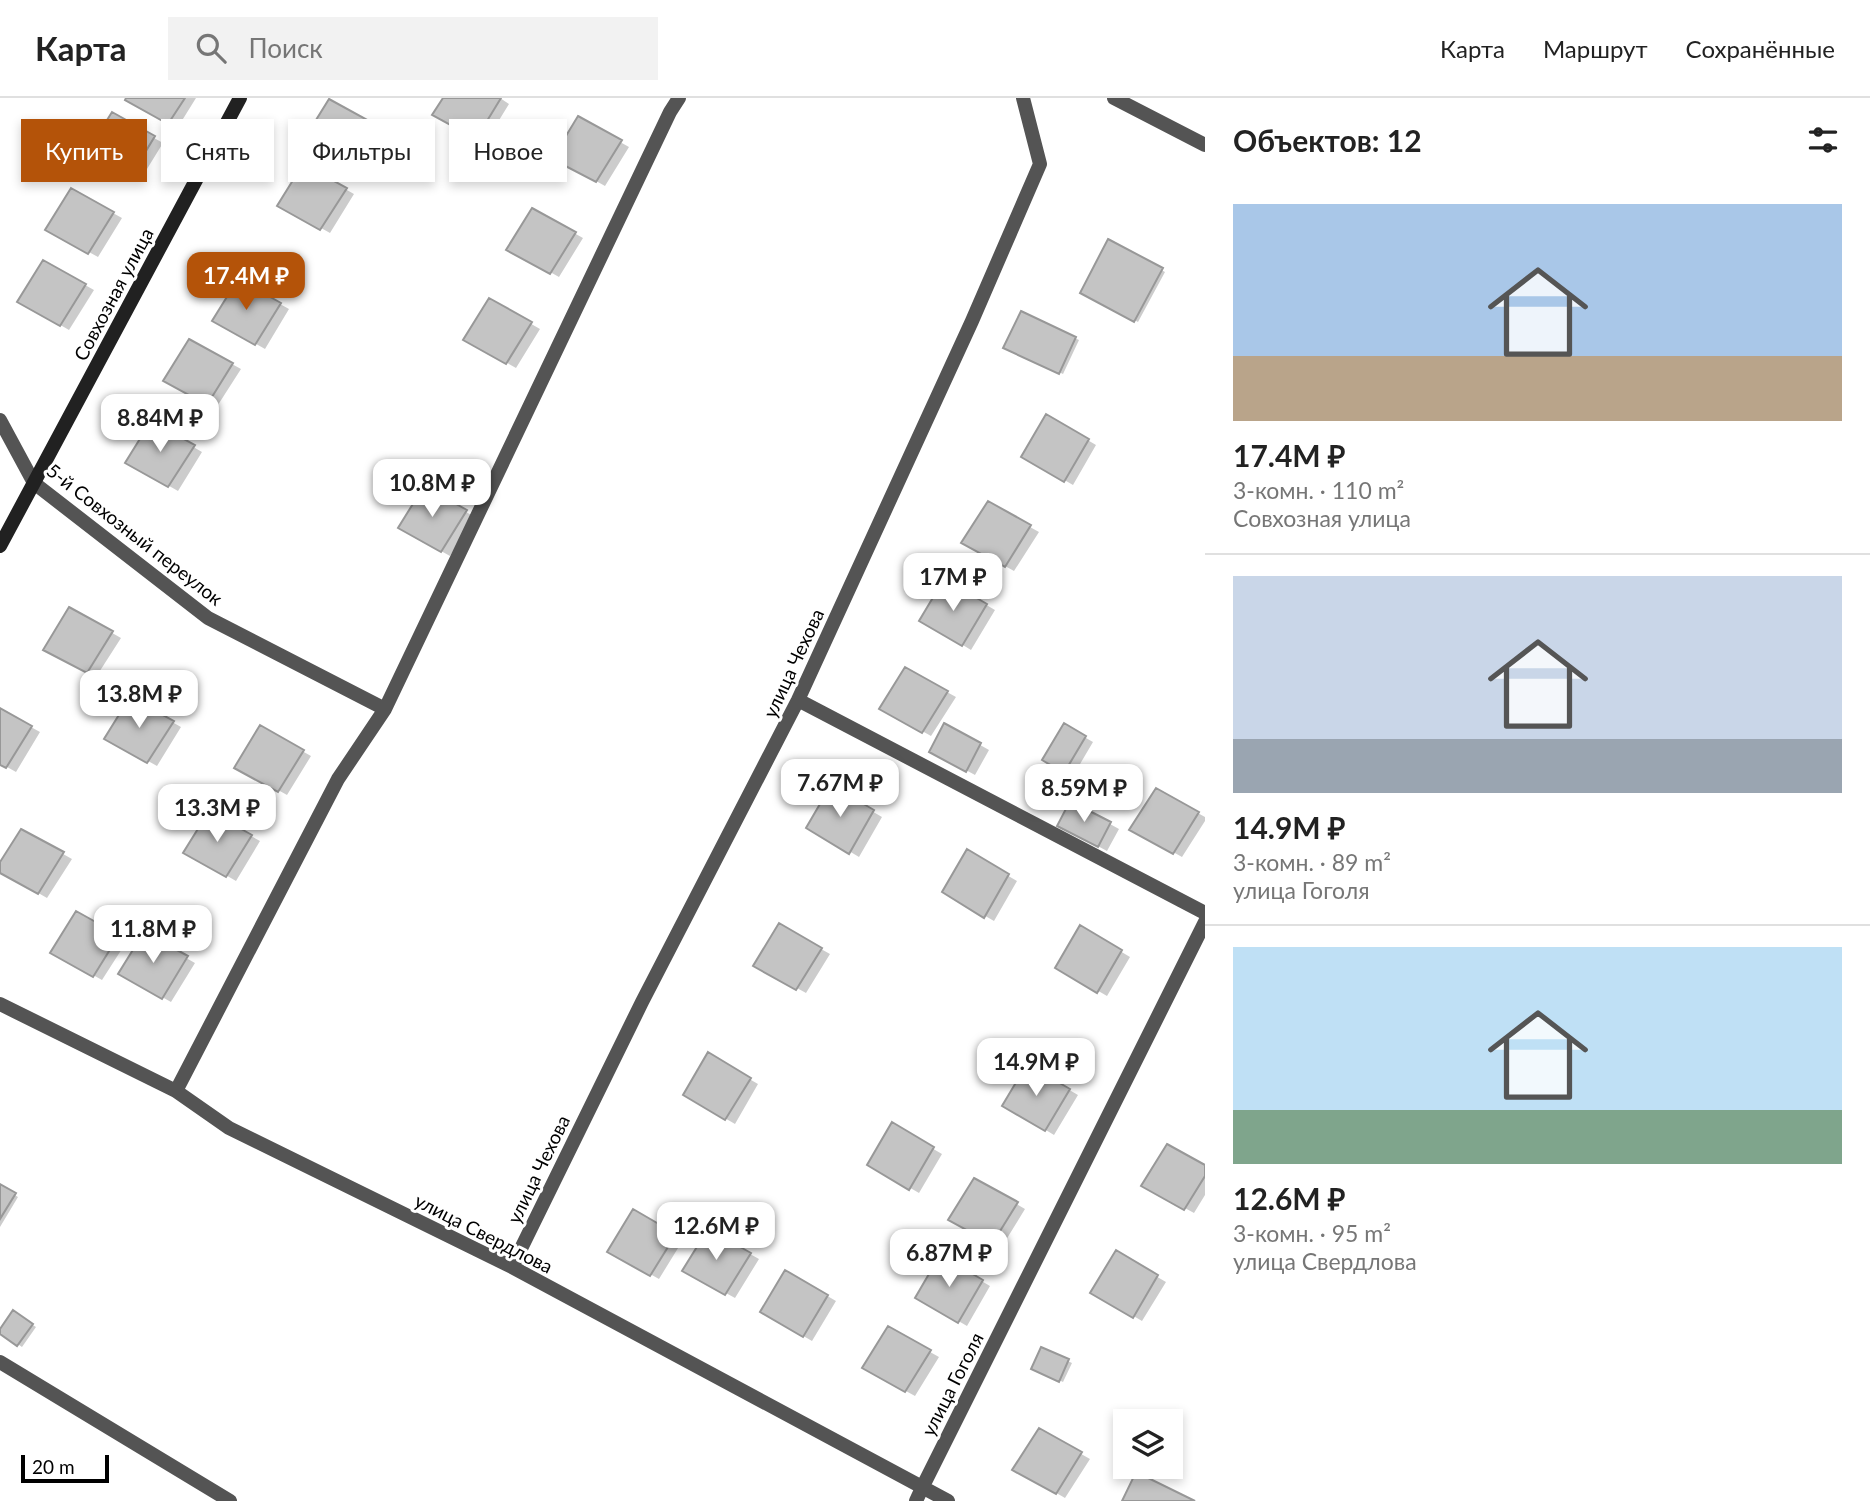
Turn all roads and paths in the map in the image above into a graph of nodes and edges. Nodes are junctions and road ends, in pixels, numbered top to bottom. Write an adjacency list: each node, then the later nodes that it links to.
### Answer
1 (240, 98): 7 (street, Совхозная улица)
2 (679, 98): 10 (street)
3 (1023, 98): 9 (street, улица Чехова)
4 (1114, 98): 5 (street)
5 (1205, 145)
6 (0, 420): 7 (street, 5-й Совхозный переулок)
7 (34, 483): 8 (street, Совхозная улица); 10 (street, 5-й Совхозный переулок)
8 (0, 546)
9 (798, 700): 11 (street); 15 (street, улица Чехова)
10 (384, 709): 14 (street)
11 (1205, 912)
12 (1205, 922): 17 (street, улица Гоголя)
13 (0, 1004): 14 (street, улица Свердлова)
14 (176, 1091): 15 (street, улица Свердлова)
15 (512, 1267): 17 (street, улица Свердлова)
16 (0, 1362): 18 (street)
17 (919, 1494): 19 (street, улица Свердлова)
18 (230, 1501)
19 (948, 1501)

